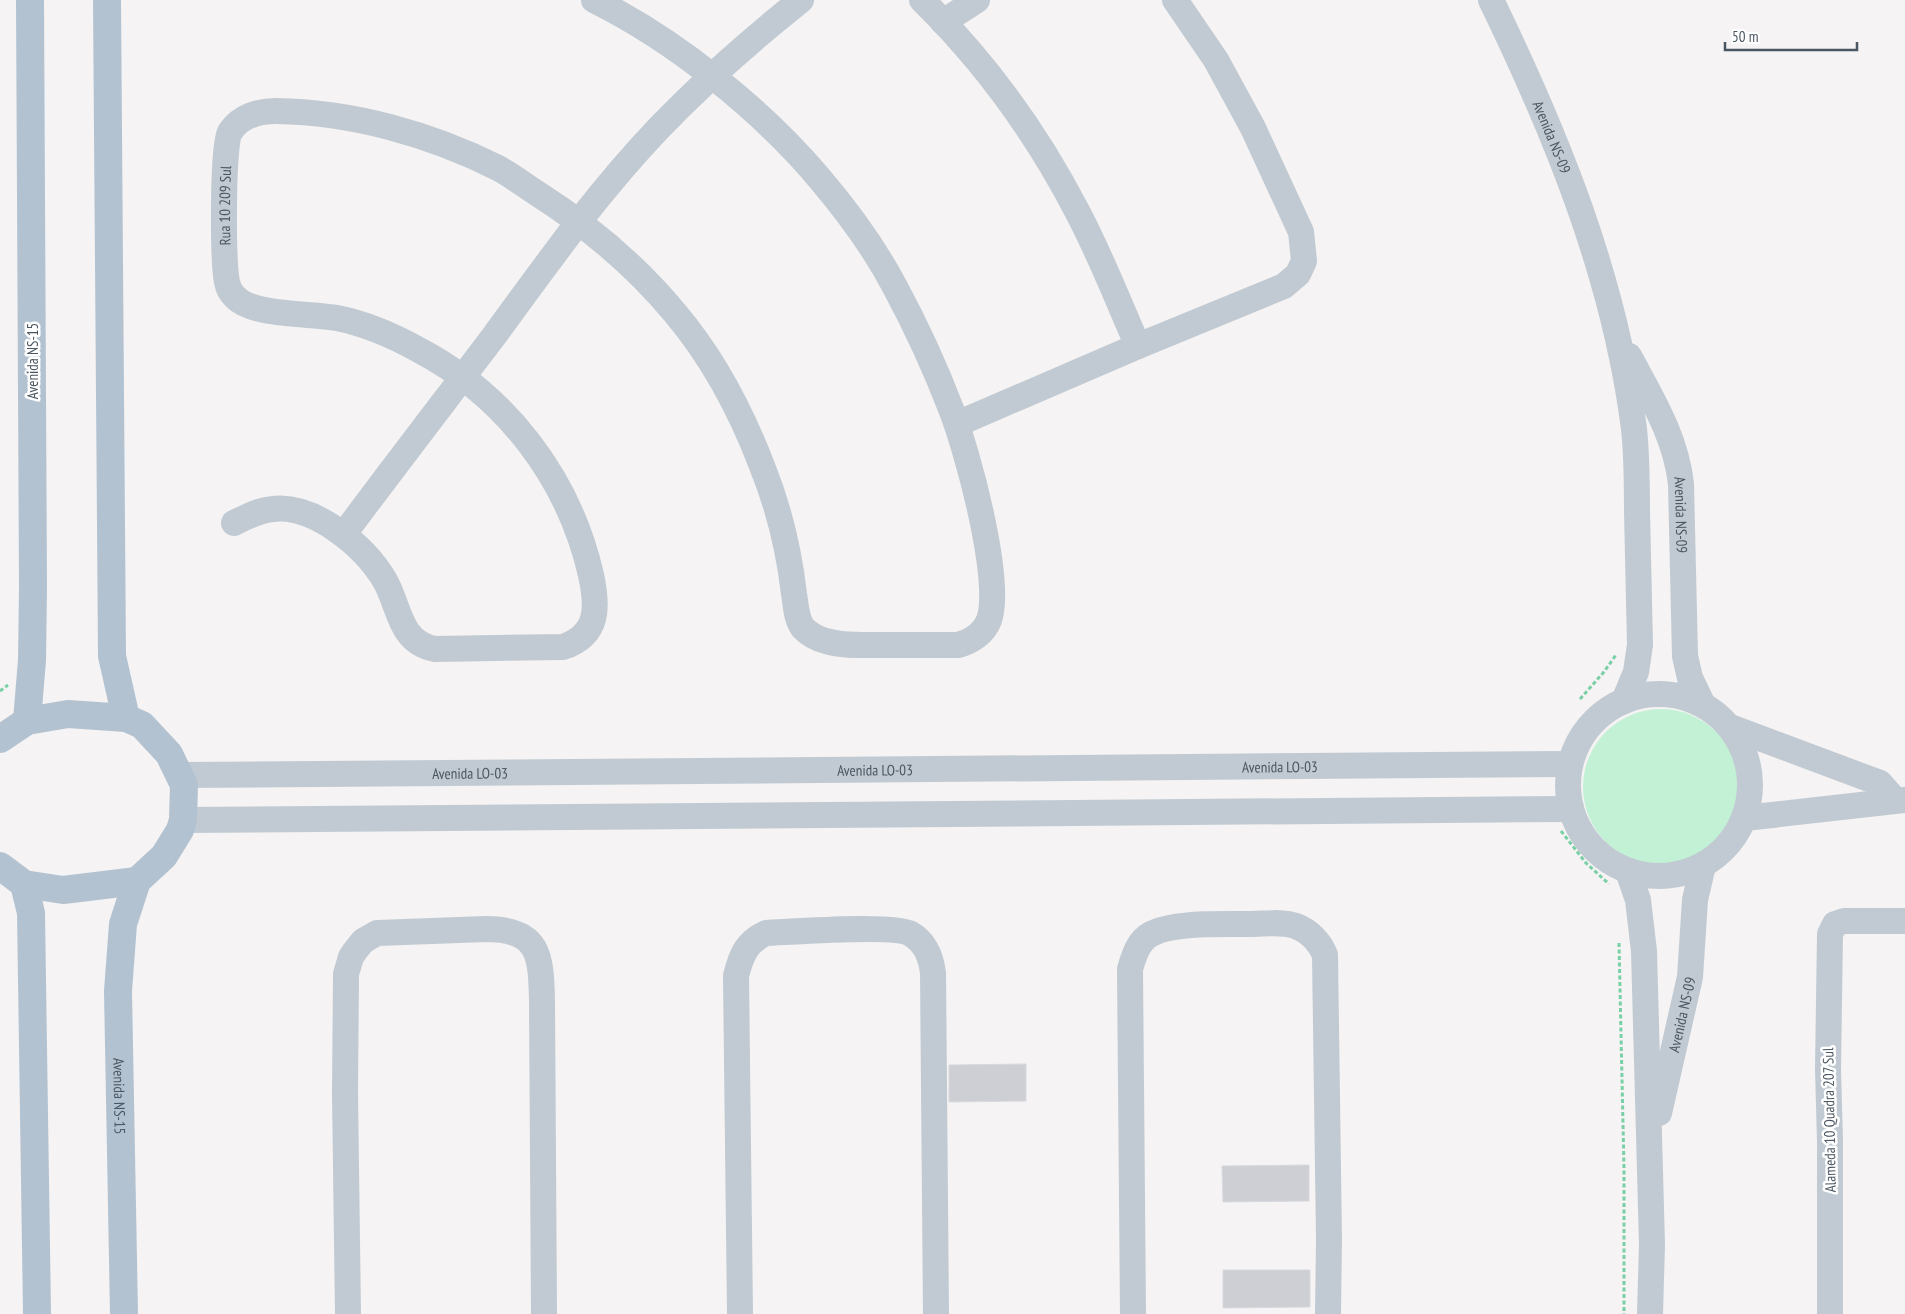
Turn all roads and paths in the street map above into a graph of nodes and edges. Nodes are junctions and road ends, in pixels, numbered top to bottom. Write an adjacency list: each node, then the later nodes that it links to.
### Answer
1 (30, 0): 23 (main road, Avenida NS-15)
2 (106, 0): 22 (main road)
3 (594, 0): 10 (street)
4 (801, 0): 10 (street)
5 (922, 0): 9 (street)
6 (977, 0): 9 (street)
7 (1175, 0): 13 (street)
8 (1491, 0): 12 (street, Avenida NS-09)
9 (943, 22): 13 (street)
10 (712, 77): 11 (street); 15 (street)
11 (578, 223): 14 (street); 14 (street, Rua 10 209 Sul); 15 (street)
12 (1618, 335): 20 (street, Avenida NS-09); 21 (street, Avenida NS-09)
13 (1138, 346): 15 (street)
14 (462, 377): 17 (street); 17 (street)
15 (957, 424)
16 (234, 523): 17 (street)
17 (344, 534)
18 (1619, 651): 19 (path)
19 (1580, 699)
20 (1624, 701): 21 (street); 26 (street)
21 (1703, 705): 24 (street)
22 (126, 718): 23 (main road, Avenida NS-15); 27 (main road, Avenida NS-15)
23 (26, 721): 25 (main road, Avenida NS-15)
24 (1730, 727): 28 (street); 29 (street)
25 (0, 739)
26 (1570, 764): 27 (street, Avenida LO-03); 31 (street)
27 (180, 775): 30 (main road, Avenida NS-15)
28 (1900, 800): 29 (street)
29 (1745, 818): 32 (street)
30 (183, 820): 31 (street); 34 (main road, Avenida NS-15)
31 (1566, 820): 35 (street); 35 (path)
32 (1703, 865): 35 (street); 39 (street, Avenida NS-09)
33 (0, 866): 36 (main road)
34 (137, 881): 36 (main road); 41 (main road, Avenida NS-15)
35 (1622, 881): 39 (street, Avenida NS-09)
36 (24, 884): 40 (main road)
37 (1905, 921): 50 (street, Alameda 10 Quadra 207 Sul)
38 (1619, 939): 48 (path)
39 (1650, 1161): 49 (street, Avenida NS-09)
40 (37, 1314)
41 (124, 1314)
42 (348, 1314): 43 (street)
43 (544, 1314)
44 (740, 1314): 45 (street)
45 (936, 1314)
46 (1133, 1314): 47 (street)
47 (1328, 1314)
48 (1624, 1314)
49 (1650, 1314)
50 (1830, 1314)

